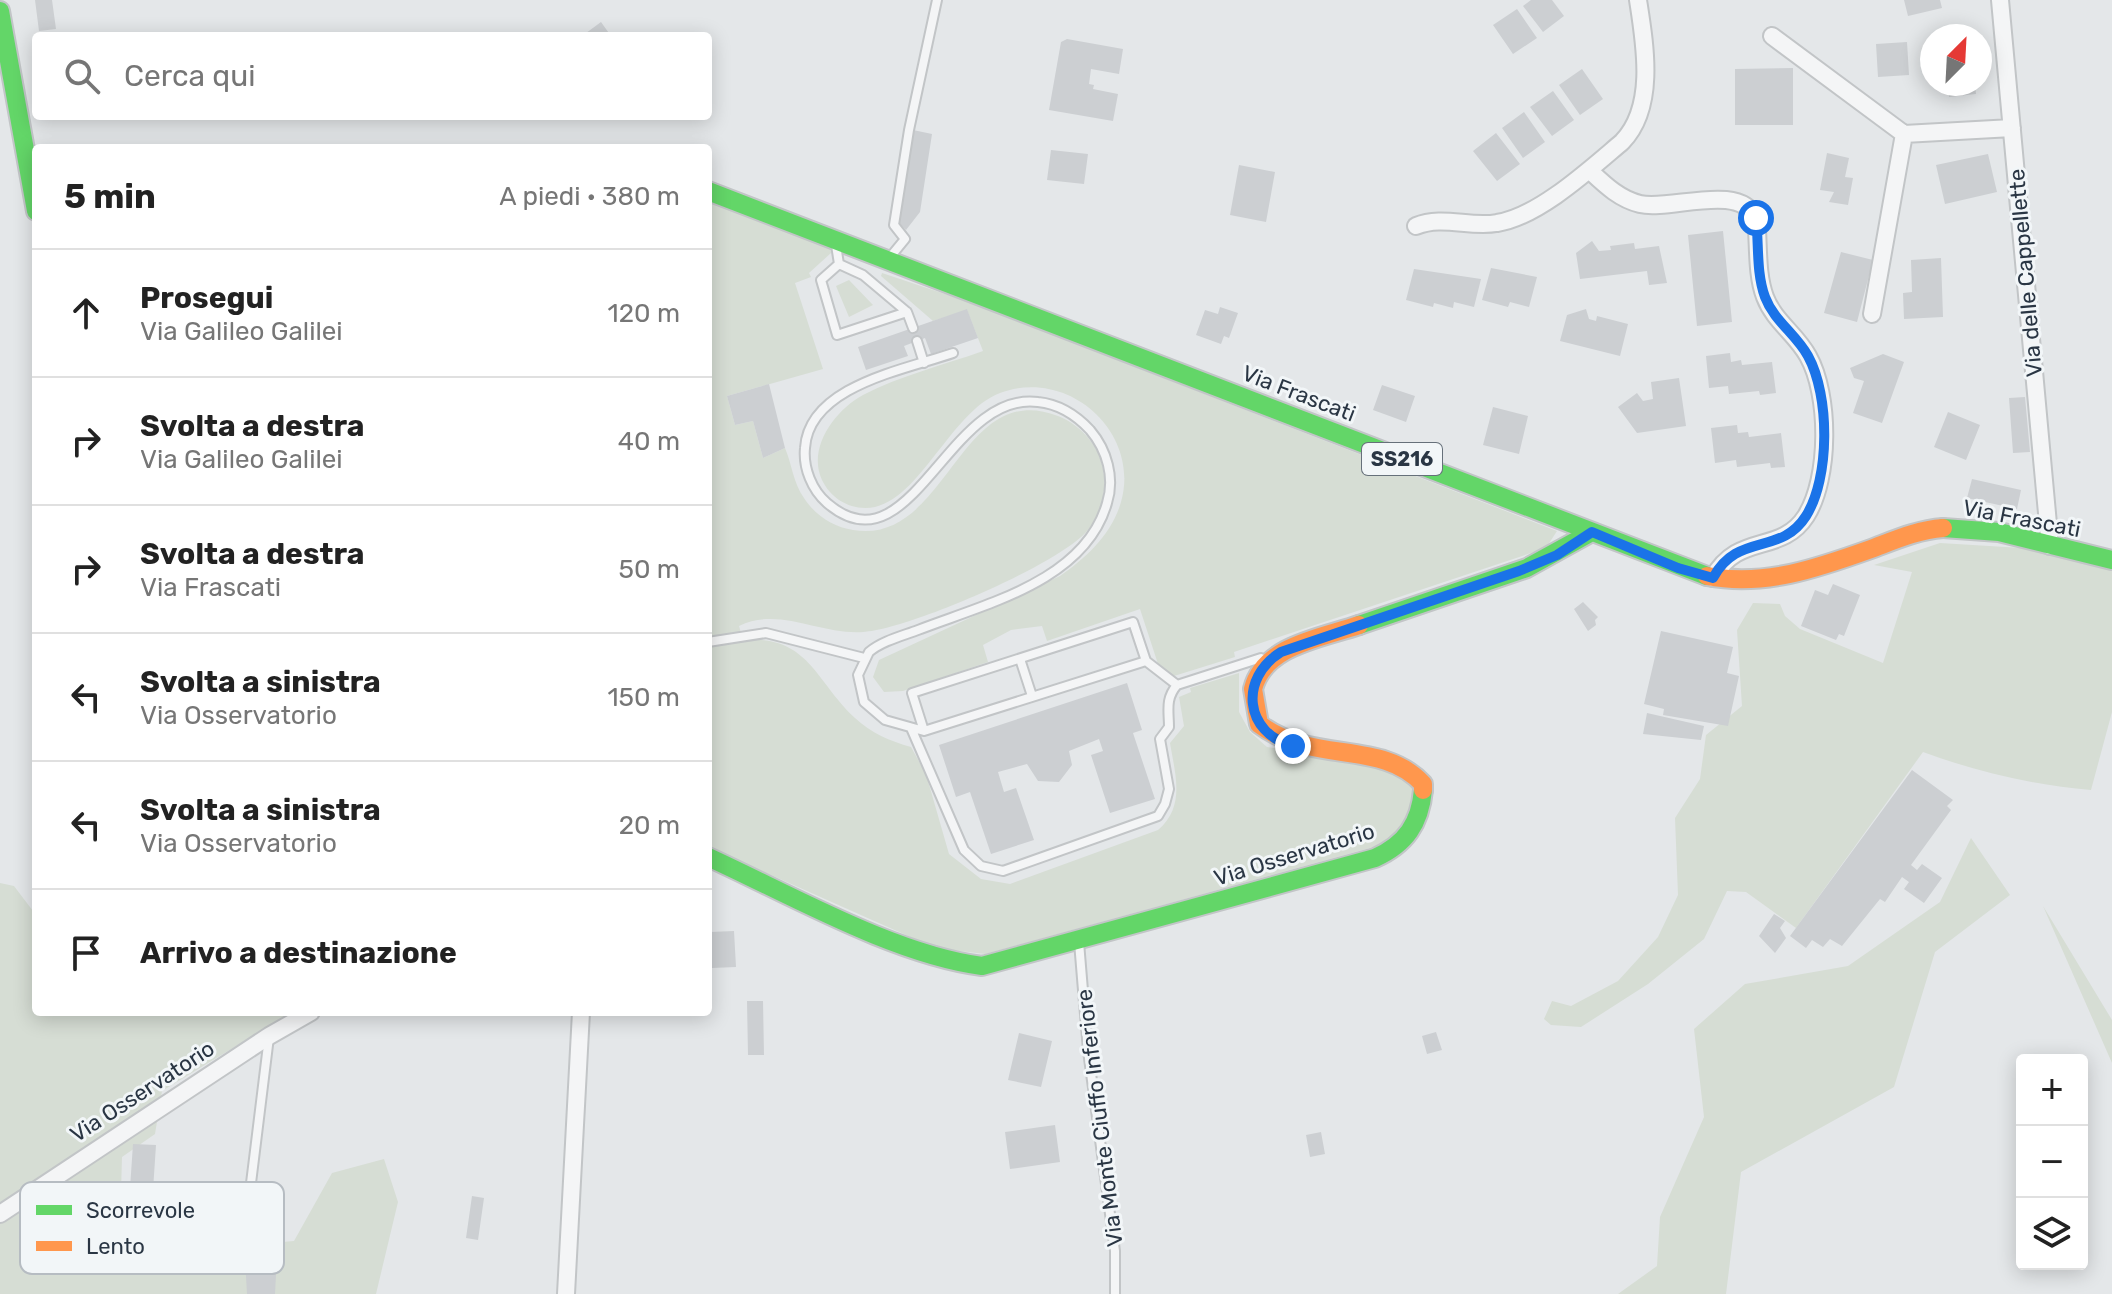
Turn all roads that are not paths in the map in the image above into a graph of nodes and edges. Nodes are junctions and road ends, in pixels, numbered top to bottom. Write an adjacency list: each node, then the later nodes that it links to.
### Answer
1 (937, 0): 13 (lane)
2 (1638, 0): 8 (street)
3 (2000, 0): 6 (street, Via delle Cappellette)
4 (0, 11): 9 (main road)
5 (1772, 36): 7 (street)
6 (2012, 128): 7 (street); 22 (street, Via delle Cappellette)
7 (1904, 134): 16 (street)
8 (1589, 170): 11 (street); 24 (street)
9 (32, 189)
10 (712, 193): 12 (main road, Via Frascati / SS216)
11 (1416, 226)
12 (836, 240): 13 (main road, Via Frascati / SS216); 14 (lane)
13 (888, 260): 21 (main road, Via Frascati / SS216)
14 (839, 264): 15 (lane); 15 (lane)
15 (907, 312): 17 (lane)
16 (1872, 314)
17 (913, 328)
18 (917, 341): 20 (lane)
19 (953, 353): 20 (lane)
20 (924, 363): 27 (lane)
21 (1592, 532): 24 (main road, Via Frascati / SS216); 26 (main road, Via Osservatorio)
22 (2050, 546): 23 (main road, Via Frascati / SS216); 24 (main road, Via Frascati / SS216)
23 (2112, 560)
24 (1713, 578)
25 (712, 641): 27 (lane)
26 (1281, 652): 30 (lane); 35 (main road, Via Osservatorio)
27 (864, 658): 32 (lane)
28 (1020, 659): 29 (lane); 31 (lane); 33 (lane)
29 (1146, 661): 30 (lane); 31 (lane)
30 (1177, 685): 32 (lane)
31 (1032, 696): 33 (lane)
32 (911, 728): 33 (lane)
33 (924, 731)
34 (712, 859): 35 (main road, Via Osservatorio)
35 (1079, 941): 44 (lane, Via Monte Ciuffo Inferiore)
36 (304, 1016): 38 (street, Via Osservatorio)
37 (581, 1016): 43 (street)
38 (269, 1036): 39 (street, Via Osservatorio); 40 (lane)
39 (48, 1182)
40 (251, 1182)
41 (20, 1201): 42 (street, Via Osservatorio)
42 (0, 1214)
43 (566, 1294)
44 (1115, 1294)

